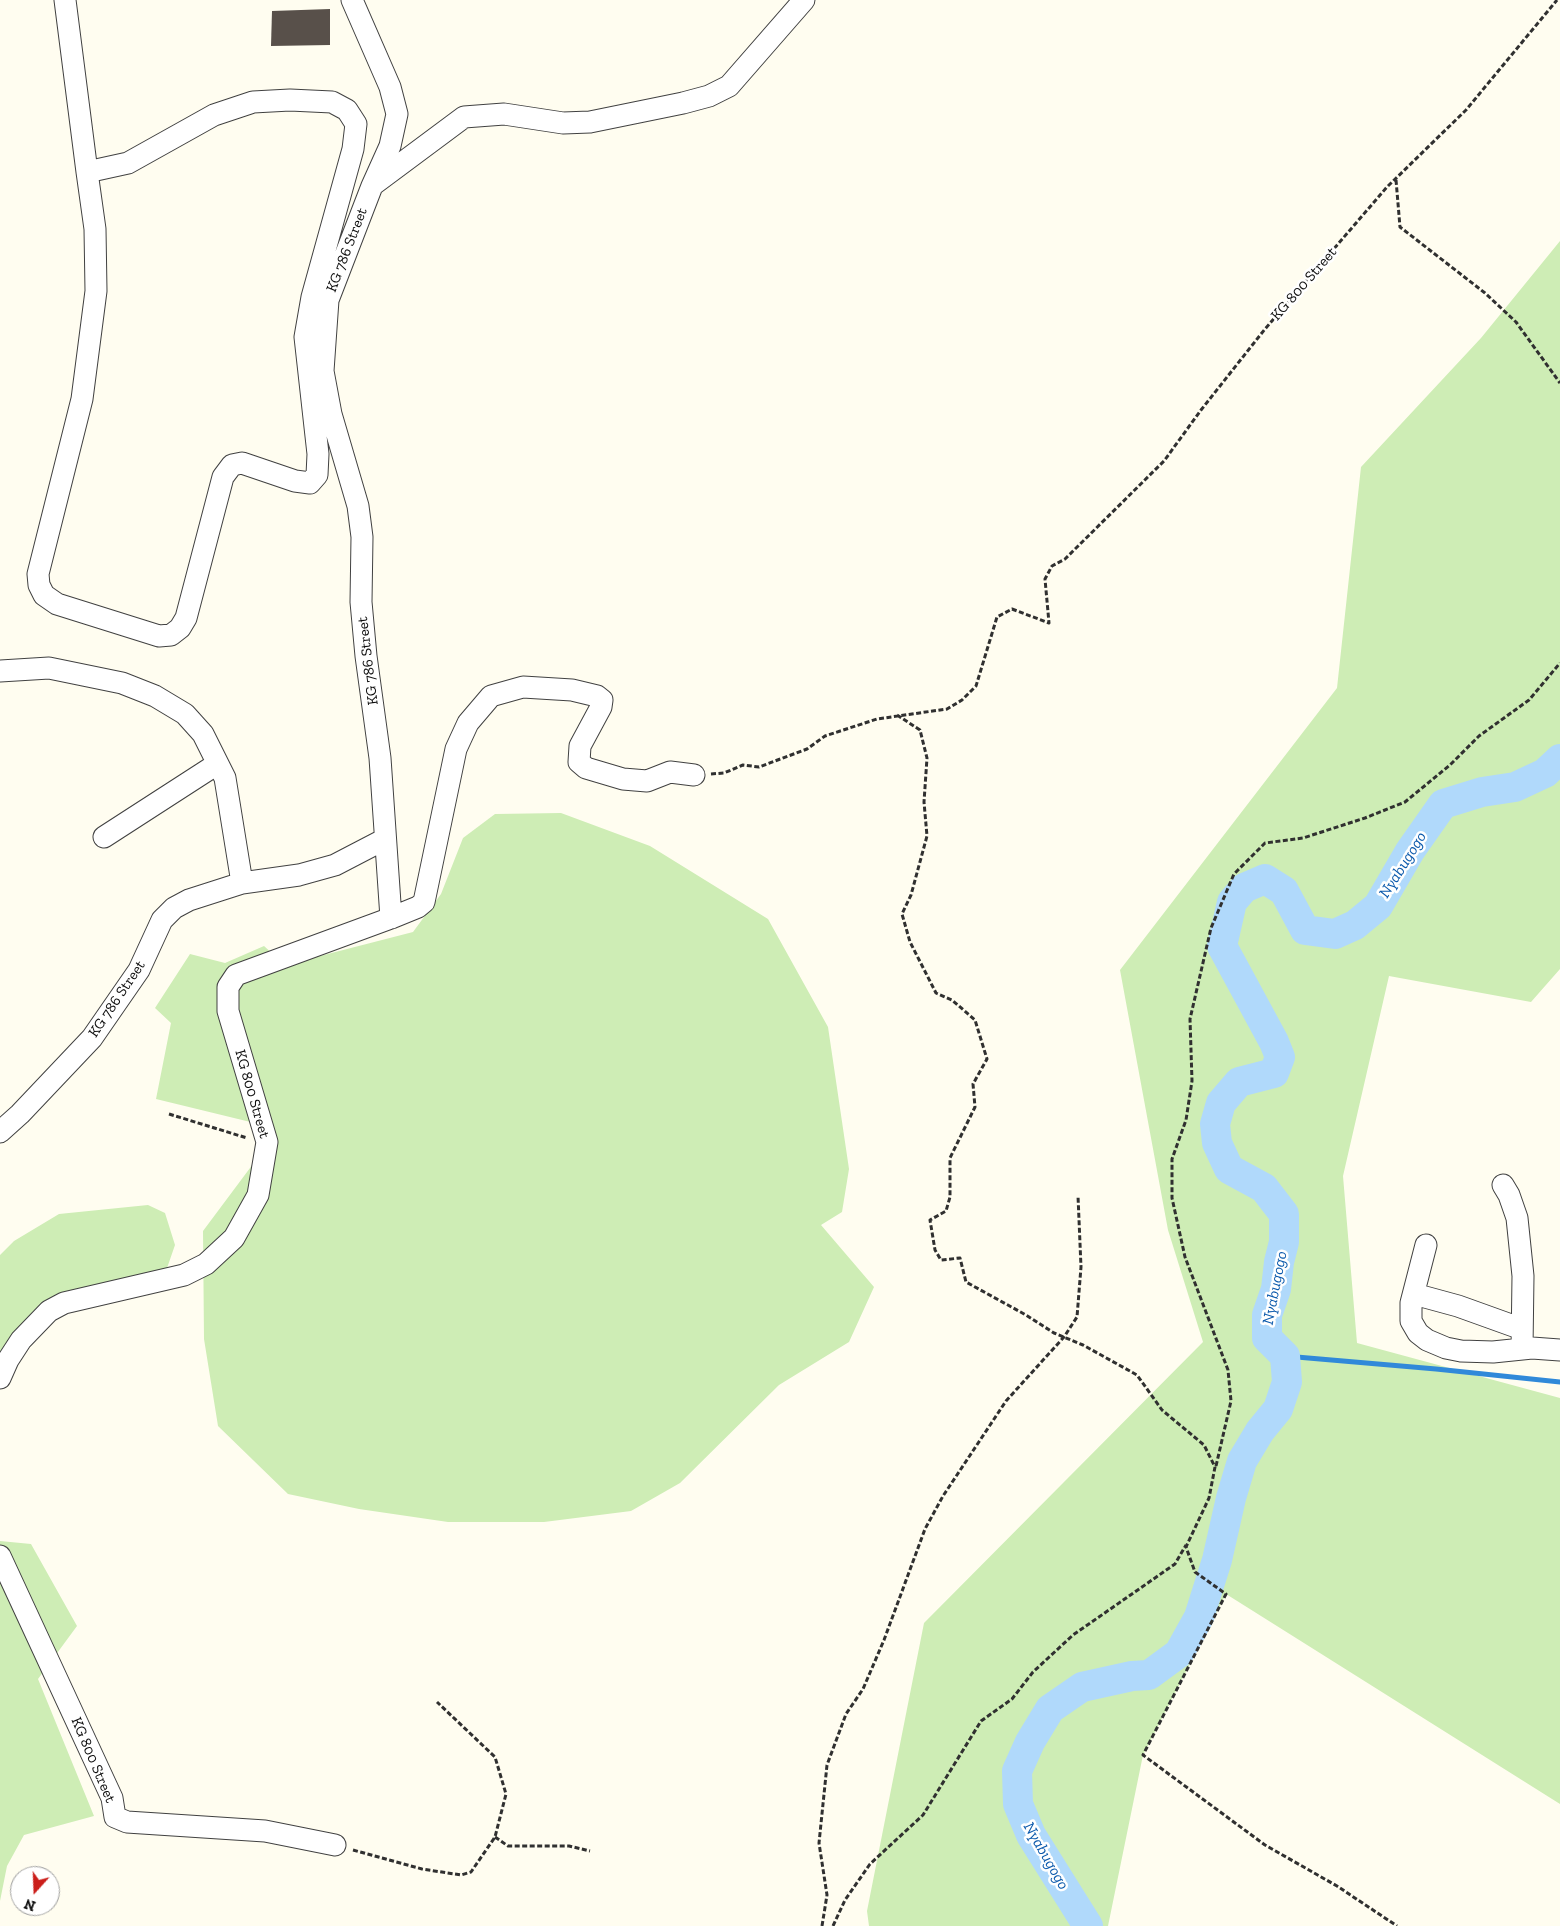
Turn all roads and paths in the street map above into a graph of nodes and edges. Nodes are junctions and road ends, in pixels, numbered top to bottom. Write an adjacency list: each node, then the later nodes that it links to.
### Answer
1 (65, 0): 5 (street)
2 (352, 0): 7 (street, KG 786 Street)
3 (804, 0): 7 (street)
4 (1557, 0): 6 (path, KG 800 Street)
5 (87, 172): 5 (street)
6 (1396, 179): 8 (path); 11 (path, KG 800 Street)
7 (372, 186): 15 (street, KG 786 Street)
8 (1560, 383)
9 (1560, 663): 29 (path)
10 (0, 671): 12 (street)
11 (897, 715): 13 (path); 25 (path)
12 (217, 764): 14 (street); 16 (street)
13 (694, 776): 17 (street, KG 800 Street)
14 (104, 837)
15 (384, 838): 16 (street, KG 786 Street); 17 (street)
16 (242, 883): 19 (street, KG 786 Street)
17 (391, 918): 20 (street, KG 800 Street)
18 (169, 1114): 20 (path)
19 (0, 1132)
20 (267, 1142): 28 (street, KG 800 Street)
21 (1503, 1186): 26 (street)
22 (1078, 1196): 25 (path)
23 (1426, 1245): 24 (street)
24 (1414, 1294): 26 (street); 26 (street)
25 (1064, 1337): 29 (path); 36 (path)
26 (1522, 1339): 27 (street)
27 (1560, 1350)
28 (0, 1378)
29 (1215, 1467): 30 (path)
30 (1189, 1540): 37 (path); 38 (path)
31 (0, 1556): 34 (street, KG 800 Street)
32 (437, 1702): 33 (path)
33 (495, 1836): 34 (path); 35 (path)
34 (335, 1845)
35 (590, 1851)
36 (822, 1926)
37 (833, 1926)
38 (1397, 1926)

